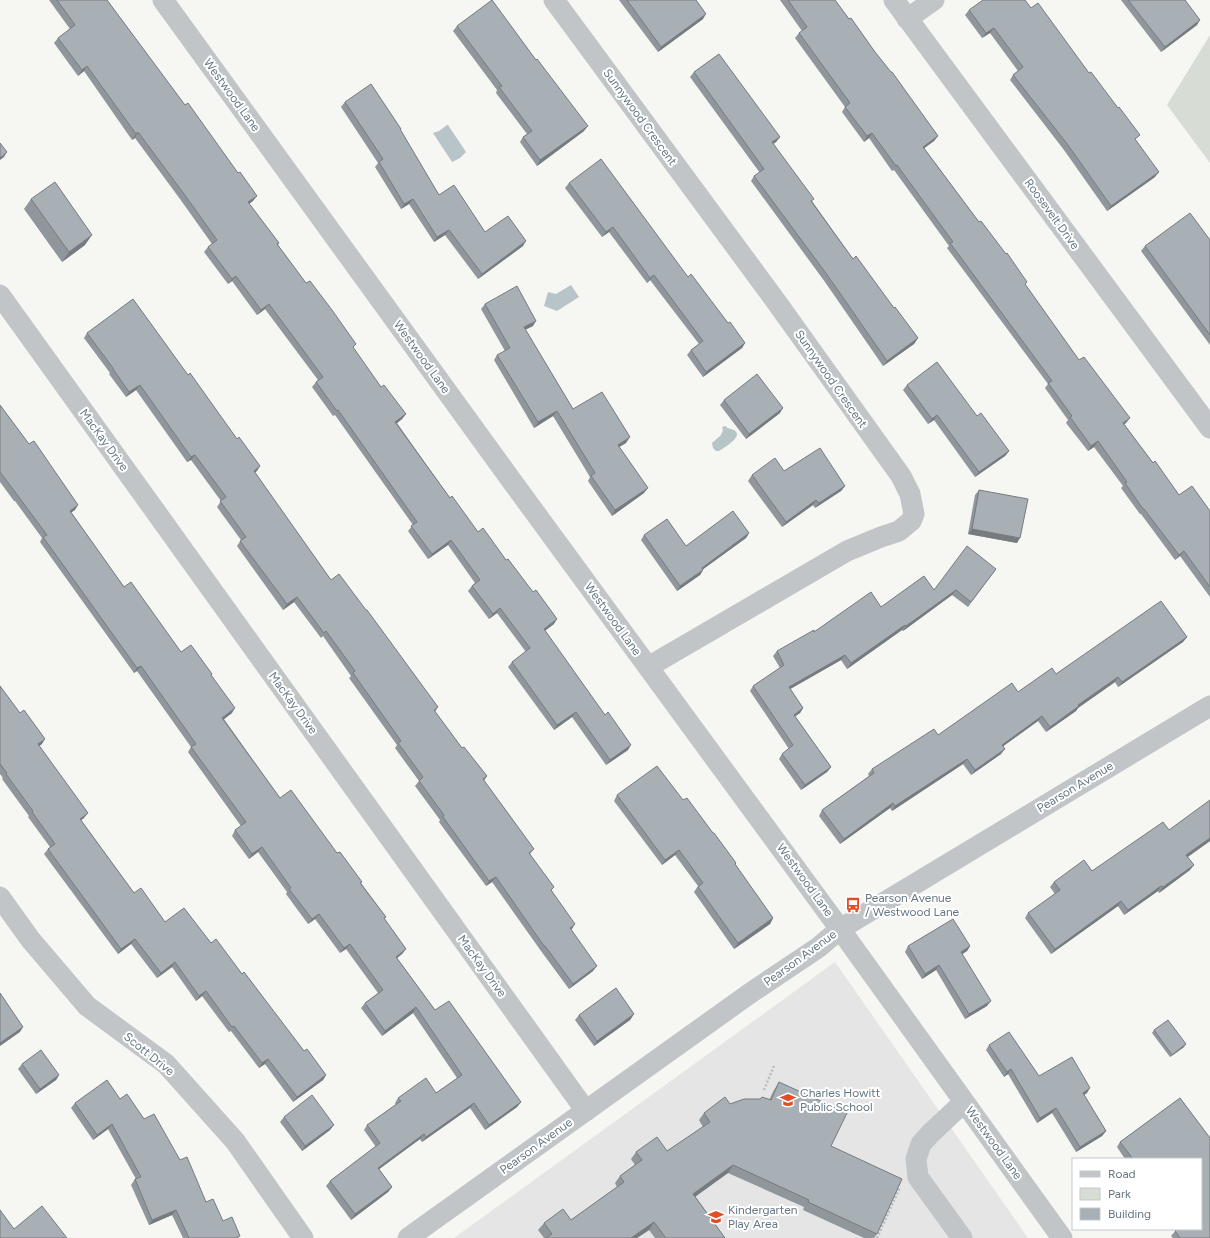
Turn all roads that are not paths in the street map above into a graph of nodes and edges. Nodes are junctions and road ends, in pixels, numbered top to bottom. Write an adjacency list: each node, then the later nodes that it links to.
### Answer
1 (163, 0): 8 (street, Westwood Lane)
2 (554, 0): 8 (street, Sunnywood Crescent)
3 (894, 0): 5 (street, Roosevelt Drive)
4 (934, 0): 5 (street)
5 (907, 19): 7 (street, Roosevelt Drive)
6 (0, 295): 13 (street, MacKay Drive)
7 (1210, 428)
8 (648, 667): 11 (street, Westwood Lane)
9 (1210, 706): 11 (street, Pearson Avenue)
10 (0, 897): 14 (street, Scott Drive)
11 (840, 929): 12 (street, Westwood Lane); 13 (street, Pearson Avenue)
12 (964, 1102): 16 (street); 17 (street, Westwood Lane)
13 (586, 1111): 15 (street, Pearson Avenue)
14 (303, 1238)
15 (408, 1238)
16 (962, 1238)
17 (1062, 1238)

